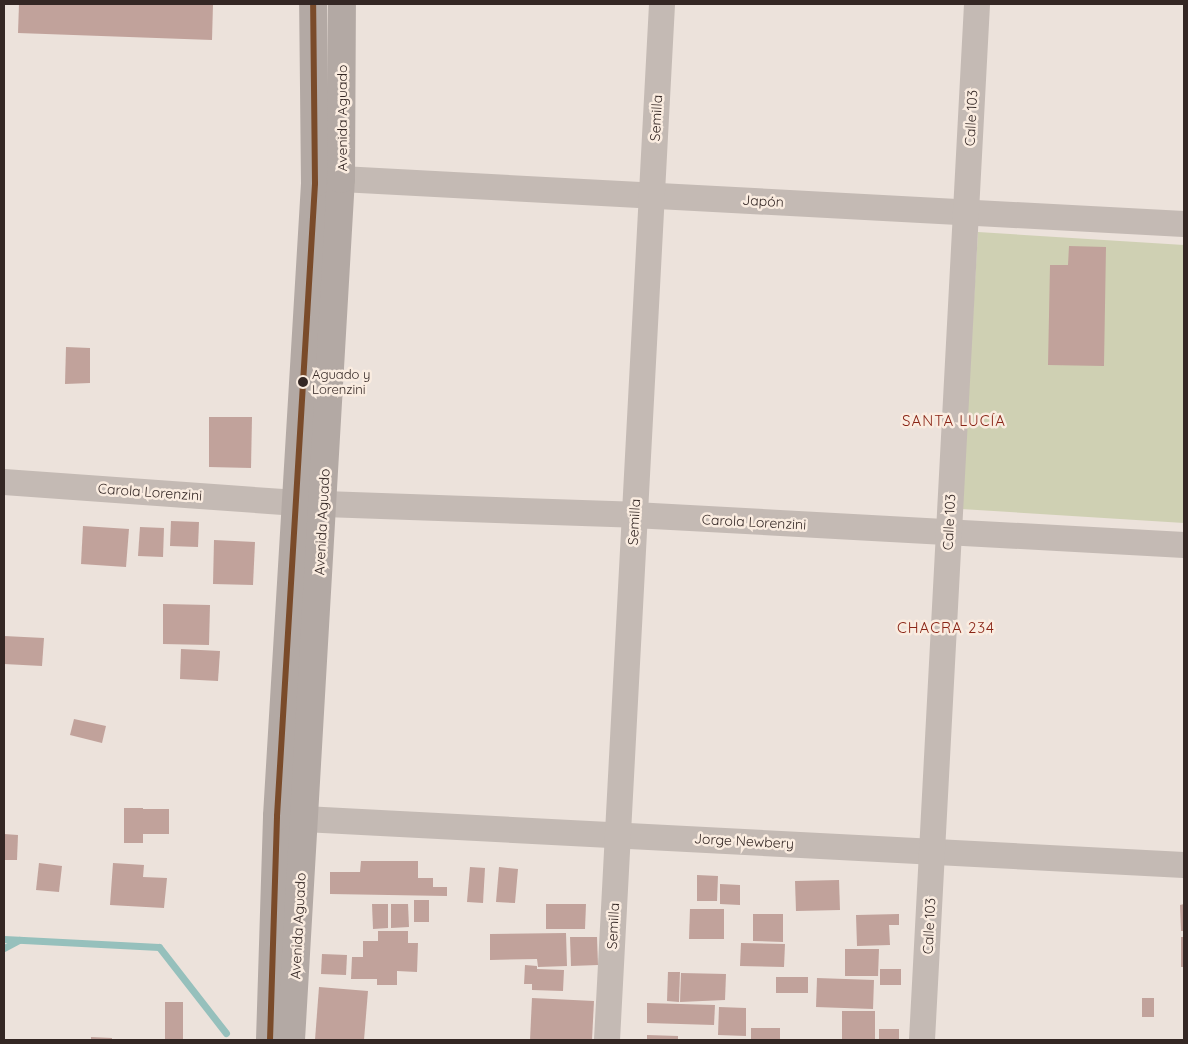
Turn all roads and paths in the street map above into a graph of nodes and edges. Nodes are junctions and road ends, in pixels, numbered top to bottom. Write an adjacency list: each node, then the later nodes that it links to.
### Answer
1 (313, 4): 10 (main road, Avenida Aguado)
2 (342, 4): 5 (main road, Avenida Aguado)
3 (662, 4): 6 (street, Semilla)
4 (977, 4): 7 (street, Calle 103)
5 (341, 179): 6 (street, Japón); 11 (main road, Avenida Aguado)
6 (651, 195): 7 (street, Japón); 12 (street, Semilla)
7 (966, 212): 8 (street, Japón); 13 (street, Calle 103)
8 (1184, 224)
9 (4, 482): 10 (street, Carola Lorenzini)
10 (297, 503): 19 (main road, Avenida Aguado)
11 (324, 504): 12 (street, Carola Lorenzini); 15 (main road, Avenida Aguado)
12 (634, 515): 13 (street, Carola Lorenzini); 16 (street, Semilla)
13 (949, 532): 14 (street, Carola Lorenzini); 17 (street, Calle 103)
14 (1184, 545)
15 (304, 818): 16 (street, Jorge Newbery); 20 (main road, Avenida Aguado)
16 (619, 834): 17 (street, Jorge Newbery); 21 (street, Semilla)
17 (933, 852): 18 (street, Jorge Newbery); 22 (street, Calle 103)
18 (1184, 865)
19 (270, 1040)
20 (291, 1040)
21 (607, 1040)
22 (922, 1040)

